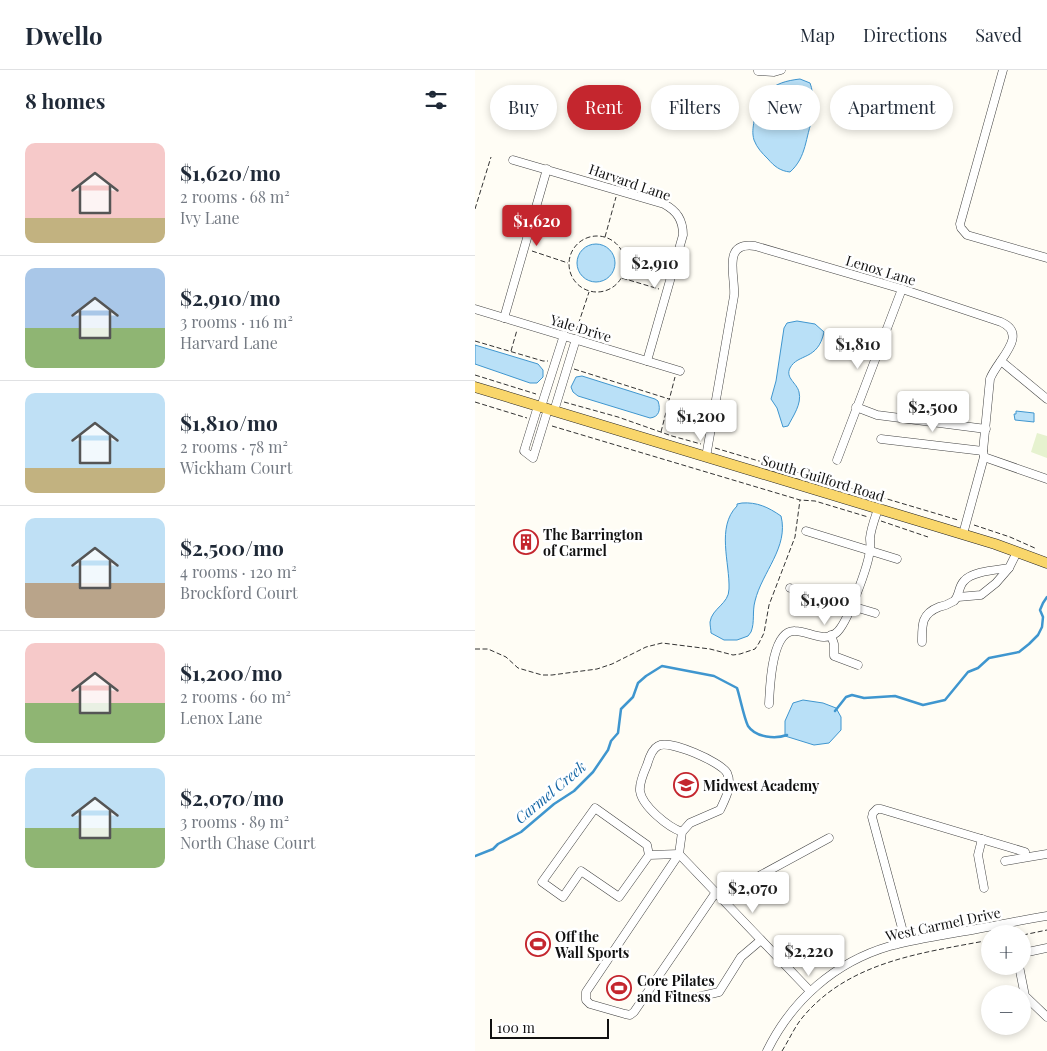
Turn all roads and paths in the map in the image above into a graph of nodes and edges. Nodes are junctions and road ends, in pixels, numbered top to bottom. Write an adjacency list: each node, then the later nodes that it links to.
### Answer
1 (781, 70): 3 (street)
2 (1003, 70): 11 (street)
3 (758, 71)
4 (491, 157): 8 (path)
5 (513, 160): 6 (street, Harvard Lane)
6 (547, 169): 18 (street); 24 (street, Harvard Lane)
7 (617, 195): 9 (path)
8 (475, 209)
9 (604, 238): 12 (path); 13 (path)
10 (530, 251): 12 (path)
11 (1047, 258)
12 (569, 263): 16 (path)
13 (621, 278): 14 (path); 16 (path)
14 (662, 289)
15 (902, 289): 25 (street, Lenox Lane); 36 (street); 46 (street, Lenox Lane)
16 (589, 291): 21 (path)
17 (475, 309): 18 (street, Yale Drive)
18 (504, 318): 20 (street, Yale Drive)
19 (518, 327): 23 (path)
20 (564, 336): 21 (street, Yale Drive); 37 (street)
21 (576, 336): 24 (street, Yale Drive); 37 (street)
22 (475, 341): 23 (path)
23 (511, 352): 26 (path)
24 (647, 361): 28 (street, Yale Drive)
25 (1001, 361): 33 (street); 40 (street, Lenox Lane)
26 (553, 362)
27 (571, 368): 32 (path)
28 (678, 372): 32 (path)
29 (475, 375): 31 (path)
30 (475, 387): 37 (main road, South Guilford Road)
31 (543, 396)
32 (669, 398): 41 (path)
33 (1047, 399)
34 (475, 402): 38 (path)
35 (561, 402): 41 (path)
36 (856, 407): 40 (street); 47 (street)
37 (545, 408): 37 (street); 46 (main road, South Guilford Road)
38 (531, 419)
39 (548, 424): 49 (path)
40 (986, 429): 45 (street, Lenox Lane)
41 (661, 432): 43 (path)
42 (881, 439): 45 (street)
43 (698, 443)
44 (717, 448): 51 (path)
45 (984, 454): 48 (street); 51 (street, Lenox Lane)
46 (705, 457): 50 (main road, South Guilford Road)
47 (837, 460)
48 (1047, 479)
49 (801, 500): 50 (path); 67 (path)
50 (877, 514): 53 (main road, South Guilford Road); 54 (path); 55 (street)
51 (967, 522): 53 (street, Lenox Lane); 56 (path)
52 (806, 531): 55 (street)
53 (963, 534): 57 (main road, South Guilford Road)
54 (928, 537)
55 (870, 550): 58 (street); 63 (street)
56 (1040, 550)
57 (1017, 552): 59 (main road, South Guilford Road); 60 (street)
58 (897, 559)
59 (1047, 563)
60 (1009, 568): 62 (street); 62 (street)
61 (790, 588): 63 (street)
62 (958, 597): 66 (street)
63 (852, 607): 64 (street); 65 (street)
64 (875, 613)
65 (831, 635): 68 (street); 69 (street)
66 (922, 642)
67 (475, 649)
68 (858, 665)
69 (769, 704)
70 (682, 832): 70 (street); 74 (street)
71 (829, 838): 80 (street)
72 (982, 839): 73 (street); 78 (street); 82 (street)
73 (1025, 852)
74 (679, 854): 76 (street); 79 (street); 79 (street)
75 (1047, 854): 77 (street)
76 (649, 855): 76 (street)
77 (1005, 861)
78 (984, 888)
79 (716, 892): 80 (street)
80 (723, 900): 85 (street)
81 (1047, 916): 86 (street, West Carmel Drive)
82 (902, 928): 86 (street); 88 (street)
83 (1047, 930): 84 (path)
84 (1031, 933)
85 (761, 940): 92 (street); 93 (street)
86 (915, 940): 88 (street, West Carmel Drive)
87 (981, 942): 96 (path)
88 (896, 944): 92 (street, West Carmel Drive)
89 (1047, 948): 90 (street)
90 (1031, 951)
91 (1021, 975): 94 (street)
92 (810, 991): 95 (street, West Carmel Drive)
93 (689, 999)
94 (1047, 1017)
95 (767, 1051)
96 (782, 1051)

